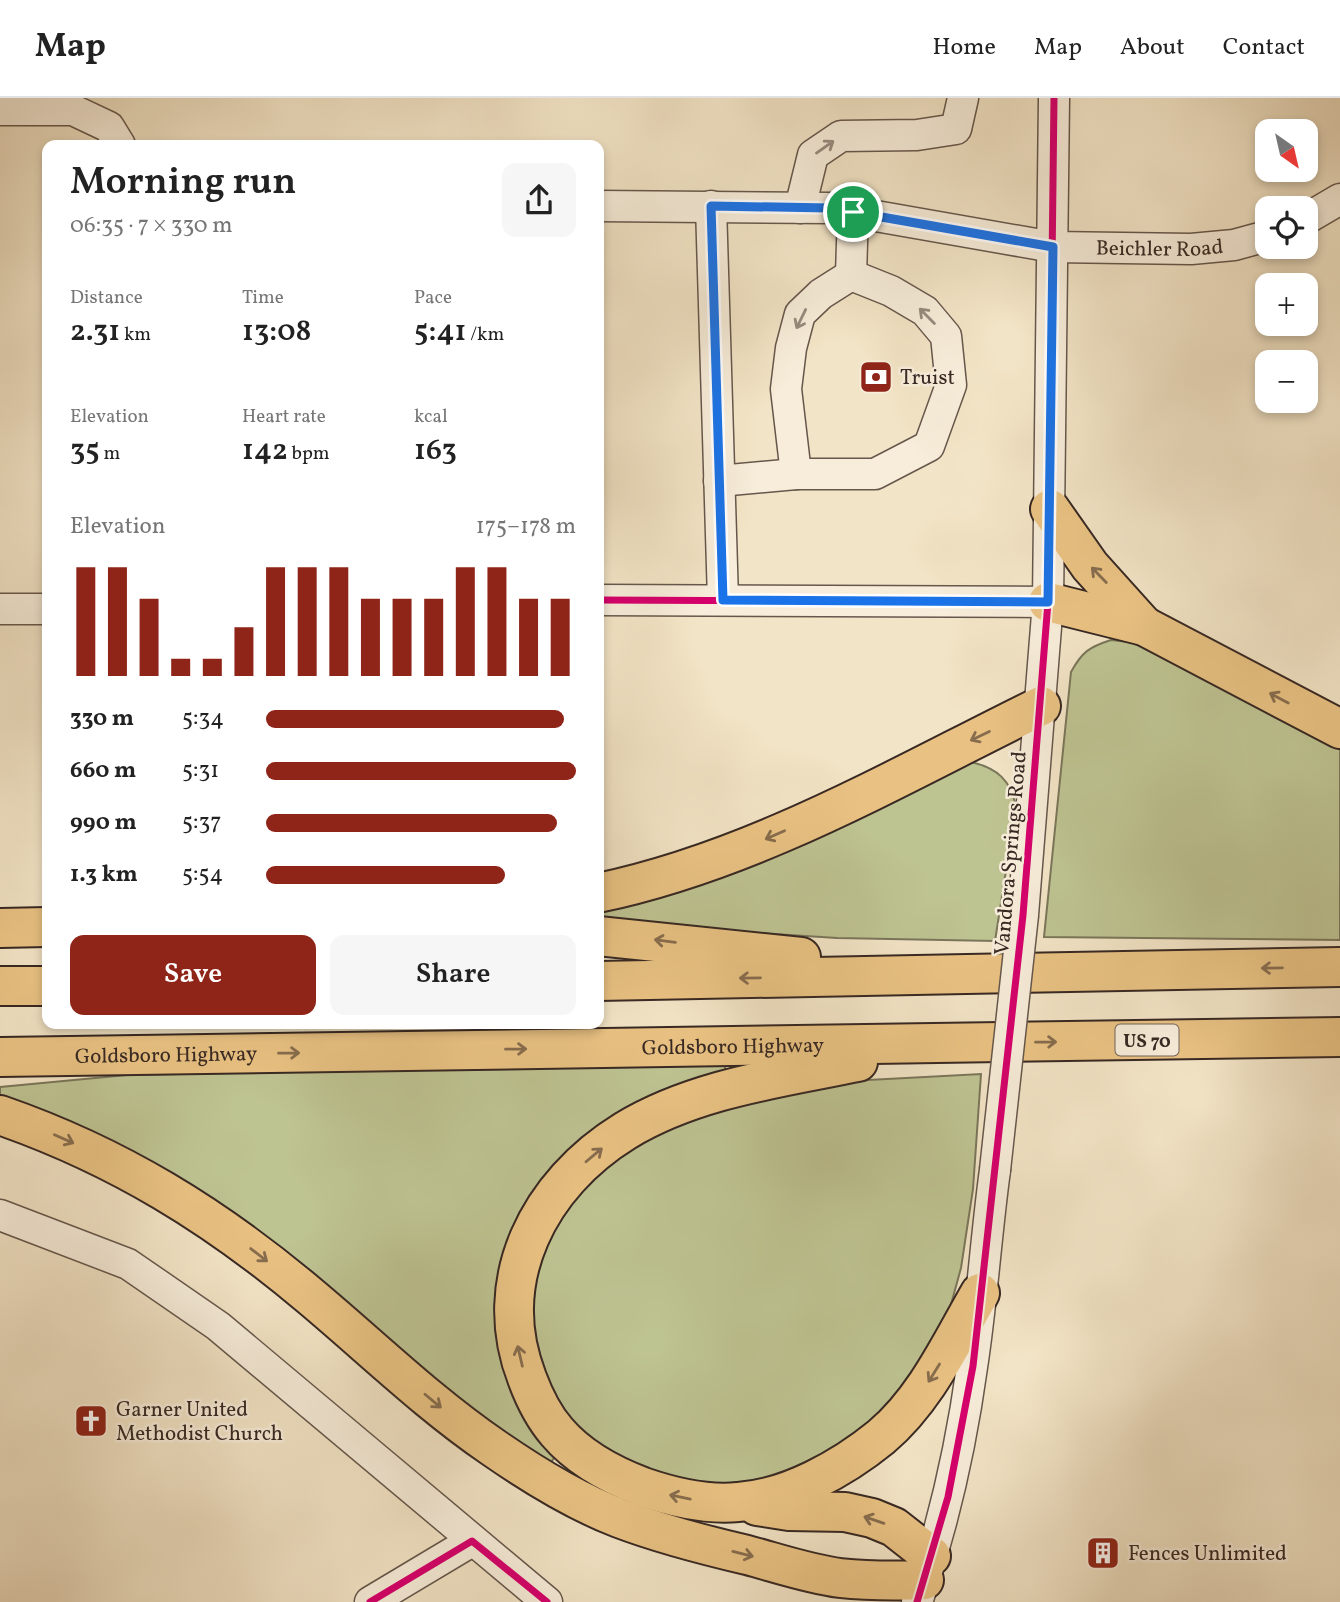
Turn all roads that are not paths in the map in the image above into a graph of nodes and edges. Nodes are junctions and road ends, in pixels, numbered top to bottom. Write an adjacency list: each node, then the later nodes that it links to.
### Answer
1 (963, 98): 8 (street, one-way to 1)
2 (1054, 98): 12 (street, Vandora Springs Road)
3 (0, 110): 4 (street)
4 (117, 140)
5 (1340, 199): 10 (street)
6 (604, 206): 7 (street, Beichler Road)
7 (711, 206): 8 (street, Beichler Road); 15 (street)
8 (800, 208): 9 (street, Beichler Road)
9 (853, 212): 12 (street, Beichler Road); 13 (street)
10 (1318, 212)
11 (1255, 239): 12 (street, Beichler Road)
12 (1053, 247): 16 (street, Vandora Springs Road)
13 (851, 275): 14 (street, one-way to 14); 14 (street, one-way to 13)
14 (796, 474): 15 (street)
15 (719, 481): 18 (street)
16 (1050, 509): 19 (street, Vandora Springs Road); 22 (main road, one-way to 16)
17 (604, 600): 18 (street)
18 (723, 600): 19 (street)
19 (1048, 602): 22 (main road); 23 (street, Vandora Springs Road)
20 (42, 608): 21 (street)
21 (0, 610)
22 (1144, 626): 24 (main road, one-way to 22)
23 (1041, 706): 25 (main road, one-way to 25); 39 (street, Vandora Springs Road, bridge)
24 (1340, 729)
25 (604, 892)
26 (42, 927): 27 (main road)
27 (0, 928)
28 (604, 936): 30 (main road, one-way to 28)
29 (1340, 967): 30 (main road, one-way to 30)
30 (952, 974): 31 (main road, one-way to 31)
31 (604, 981)
32 (0, 986): 33 (main road)
33 (42, 986)
34 (1340, 1037): 35 (main road, Goldsboro Highway / US 70, one-way to 34)
35 (954, 1043): 36 (main road, Goldsboro Highway / US 70, one-way to 35); 40 (main road, one-way to 35)
36 (0, 1057)
37 (0, 1115): 43 (main road, one-way to 43)
38 (0, 1215): 41 (street)
39 (980, 1293): 40 (main road, one-way to 40); 42 (street, Vandora Springs Road)
40 (739, 1502): 42 (main road, one-way to 40)
41 (472, 1541): 44 (street); 45 (street)
42 (924, 1580): 43 (main road)
43 (848, 1590)
44 (370, 1602)
45 (547, 1602)

